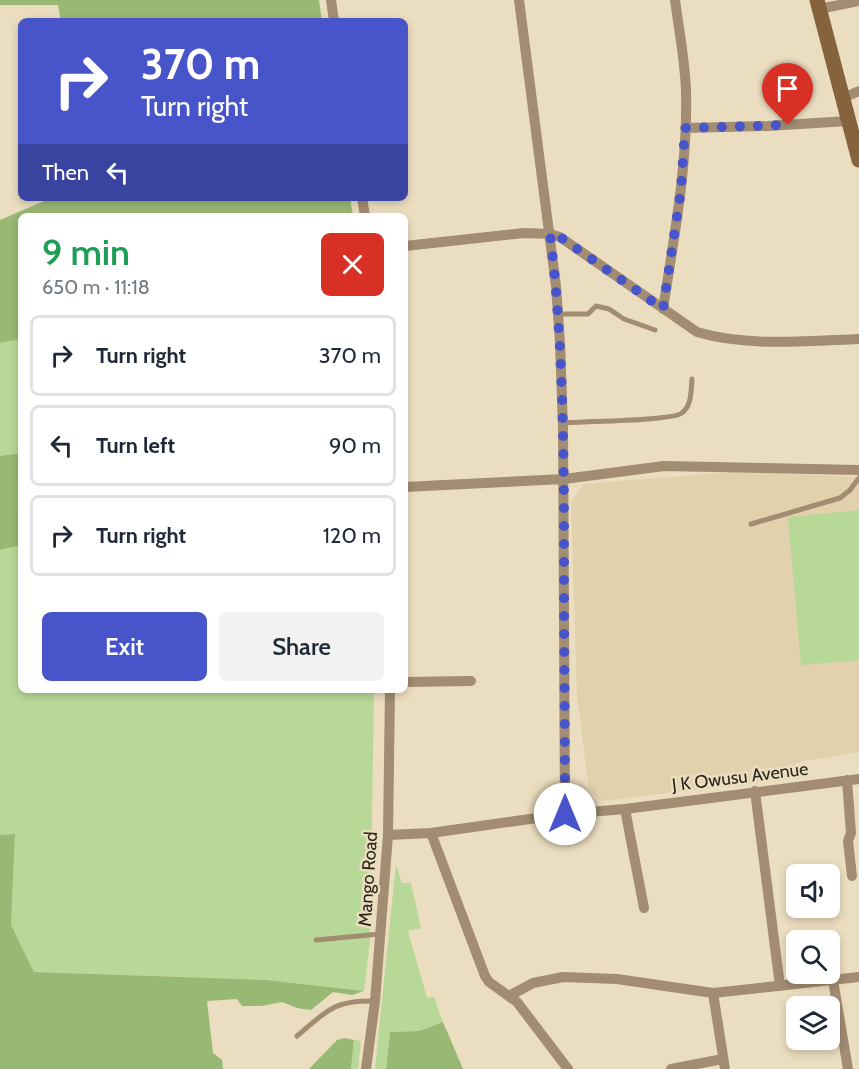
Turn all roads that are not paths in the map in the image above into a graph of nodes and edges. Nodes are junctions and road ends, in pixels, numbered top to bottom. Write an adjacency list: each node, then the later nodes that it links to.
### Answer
1 (331, 0): 6 (street)
2 (519, 0): 12 (street)
3 (675, 0): 10 (street)
4 (859, 1): 5 (street)
5 (818, 4): 8 (street)
6 (334, 18)
7 (859, 92): 8 (street)
8 (843, 98): 9 (street)
9 (848, 121): 10 (street); 11 (street)
10 (685, 128): 14 (street)
11 (859, 160)
12 (550, 234): 13 (street); 14 (street); 15 (street)
13 (408, 246)
14 (663, 309): 17 (street)
15 (558, 314): 16 (lane); 19 (street)
16 (656, 330)
17 (859, 339)
18 (692, 379): 19 (lane)
19 (563, 423): 22 (street)
20 (859, 470): 22 (street)
21 (859, 478): 24 (lane)
22 (564, 479): 23 (street); 32 (street)
23 (408, 487)
24 (750, 524)
25 (471, 681): 26 (street)
26 (408, 682)
27 (390, 693): 34 (street, Mango Road)
28 (859, 779): 29 (street, J K Owusu Avenue)
29 (847, 780): 30 (street, J K Owusu Avenue); 35 (street)
30 (755, 791): 31 (street, J K Owusu Avenue); 43 (street)
31 (625, 809): 32 (street, J K Owusu Avenue); 36 (street)
32 (565, 814): 33 (street, J K Owusu Avenue)
33 (431, 833): 34 (street, J K Owusu Avenue); 45 (street)
34 (388, 835): 37 (street, Mango Road)
35 (852, 876)
36 (644, 908)
37 (380, 934): 38 (lane); 46 (street, Mango Road)
38 (316, 940)
39 (859, 977): 40 (street)
40 (840, 979)
41 (798, 984): 43 (street)
42 (834, 984): 52 (street)
43 (780, 986): 44 (street)
44 (713, 993): 45 (street); 48 (street)
45 (508, 996): 50 (street)
46 (375, 1001): 47 (lane); 49 (street, Mango Road)
47 (297, 1036)
48 (724, 1064): 51 (street)
49 (366, 1069)
50 (568, 1069)
51 (671, 1069)
52 (848, 1069)

